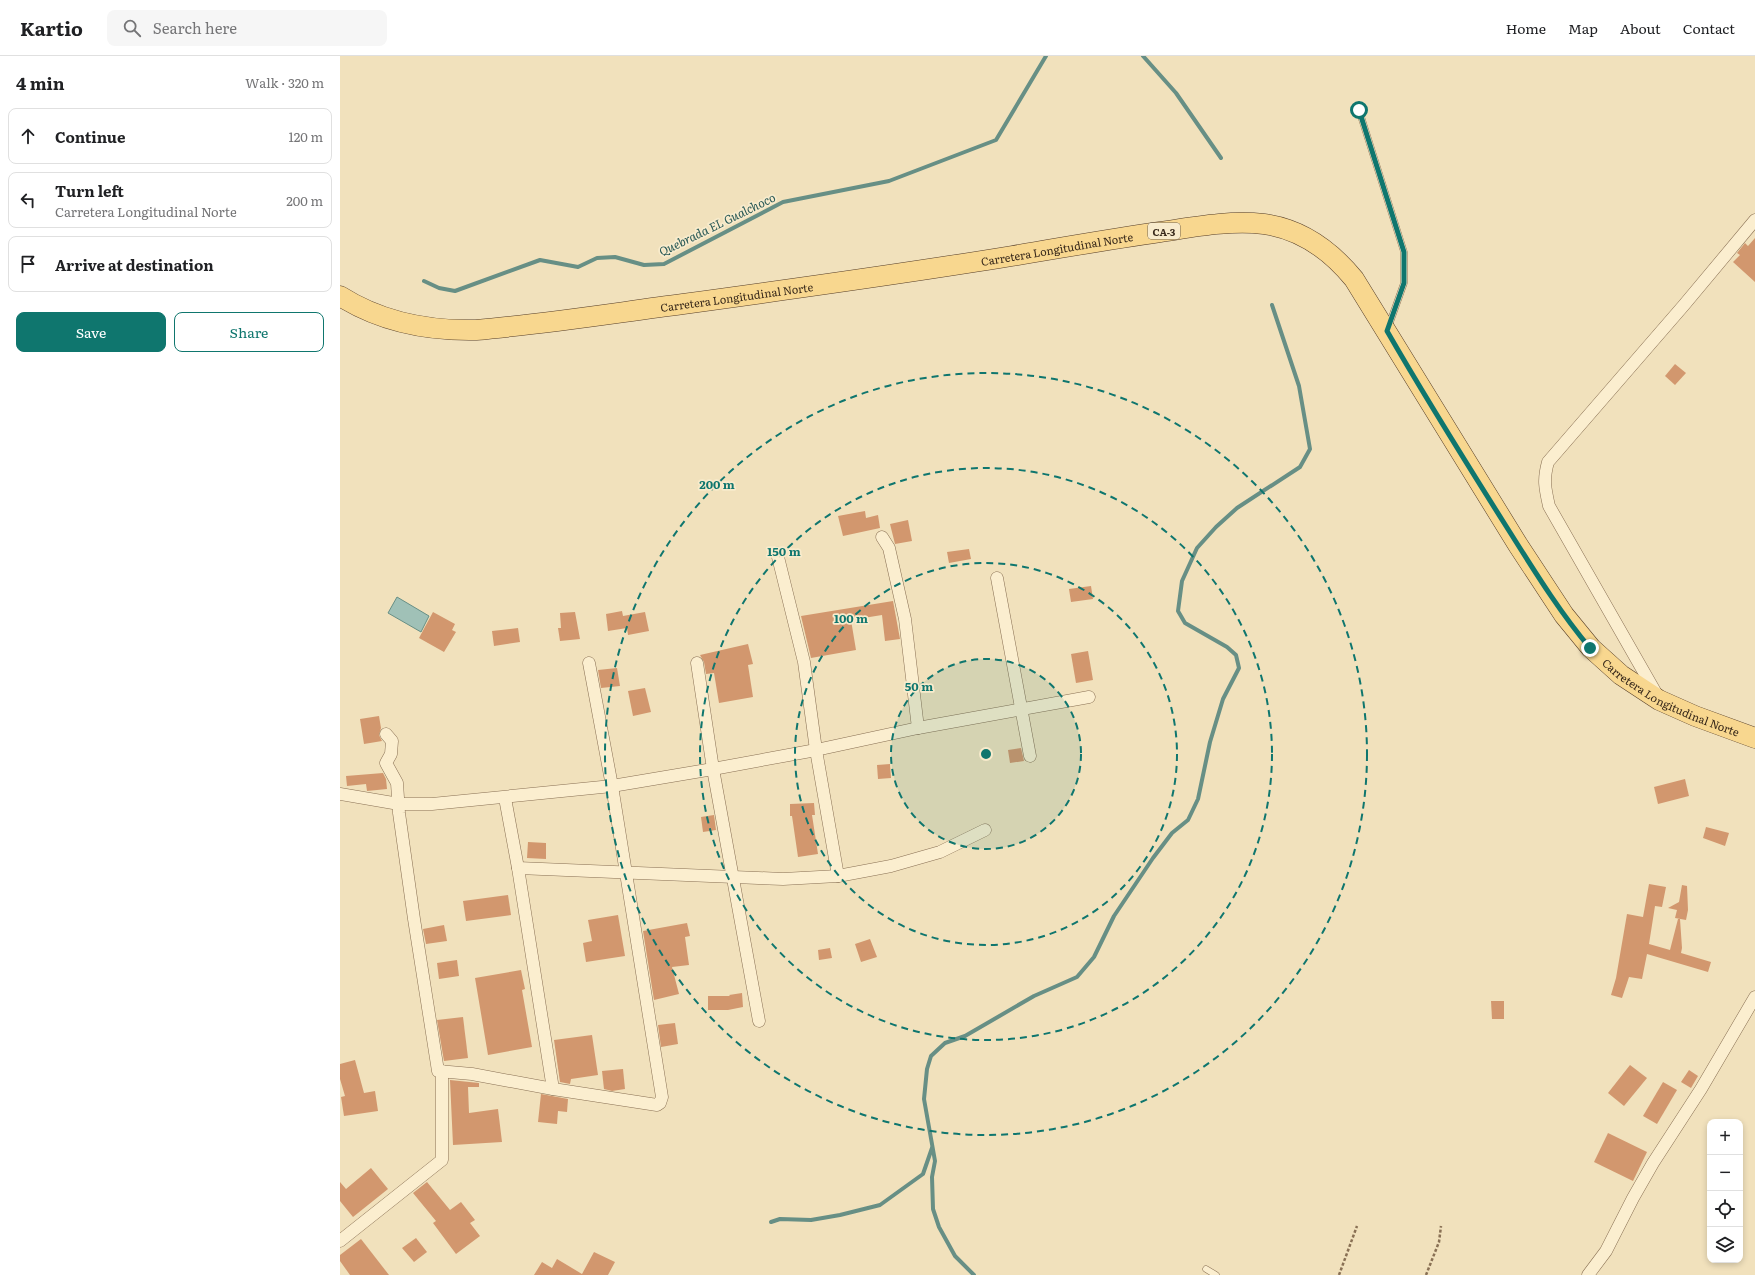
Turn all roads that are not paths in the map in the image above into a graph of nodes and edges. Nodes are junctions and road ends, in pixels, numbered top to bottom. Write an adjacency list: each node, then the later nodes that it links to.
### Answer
1 (1359, 110): 4 (lane)
2 (1755, 220): 11 (street)
3 (340, 296): 4 (main road, Carretera Longitudinal Norte / CA-3)
4 (1387, 331): 11 (main road, Carretera Longitudinal Norte / CA-3)
5 (882, 537): 13 (street)
6 (778, 553): 16 (street)
7 (998, 578): 12 (street)
8 (589, 663): 19 (street)
9 (697, 663): 18 (street)
10 (1089, 697): 12 (street)
11 (1659, 700): 15 (main road, Carretera Longitudinal Norte / CA-3)
12 (1020, 709): 13 (street); 17 (street)
13 (918, 728): 16 (street)
14 (386, 734): 22 (street)
15 (1755, 738)
16 (816, 750): 18 (street); 26 (street)
17 (1030, 756)
18 (713, 770): 19 (street); 27 (street)
19 (612, 786): 21 (street); 25 (street)
20 (340, 794): 22 (street)
21 (505, 798): 22 (street); 24 (street)
22 (400, 804): 30 (street)
23 (985, 830): 26 (street)
24 (518, 868): 25 (street); 31 (street)
25 (625, 873): 27 (street); 31 (street)
26 (838, 876): 27 (street)
27 (732, 878): 29 (street)
28 (1755, 997): 35 (street)
29 (759, 1021)
30 (442, 1071): 31 (street); 32 (street)
31 (553, 1089)
32 (340, 1240)
33 (1206, 1269): 34 (lane)
34 (1216, 1275)
35 (1588, 1275)

